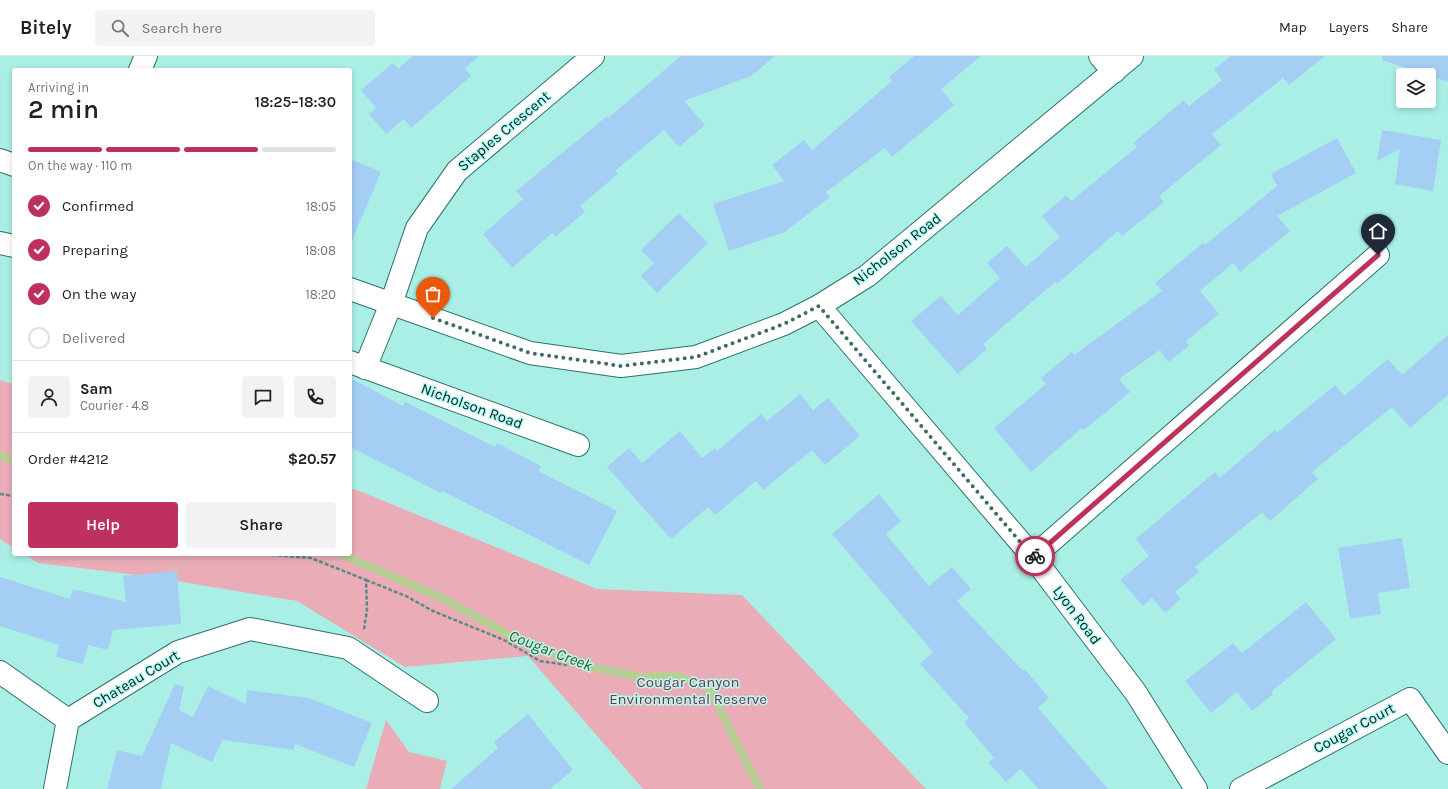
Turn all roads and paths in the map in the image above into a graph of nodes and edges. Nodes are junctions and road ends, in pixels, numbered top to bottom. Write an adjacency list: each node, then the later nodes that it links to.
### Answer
1 (146, 56): 5 (street)
2 (592, 56): 12 (street, Staples Crescent)
3 (1132, 56): 4 (street, Nicholson Road)
4 (1107, 64): 13 (street, Nicholson Road)
5 (141, 68)
6 (0, 160): 7 (street)
7 (12, 164)
8 (0, 243): 9 (street)
9 (12, 246)
10 (1378, 255): 19 (street)
11 (352, 290): 12 (street, Nicholson Road)
12 (391, 304): 13 (street, Nicholson Road); 14 (street, Nicholson Road)
13 (819, 306): 19 (street, Lyon Road)
14 (358, 365): 15 (street, Nicholson Road)
15 (578, 445)
16 (0, 494): 17 (path)
17 (12, 496)
18 (286, 556): 20 (path)
19 (1033, 557): 28 (street, Lyon Road)
20 (366, 580): 21 (path); 22 (path)
21 (359, 655): 24 (street, Chateau Court); 25 (street, Chateau Court)
22 (567, 665)
23 (0, 672): 25 (street)
24 (427, 701)
25 (68, 720): 27 (street)
26 (1448, 753): 29 (street, Cougar Court)
27 (55, 789)
28 (1196, 789)
29 (1241, 789)

